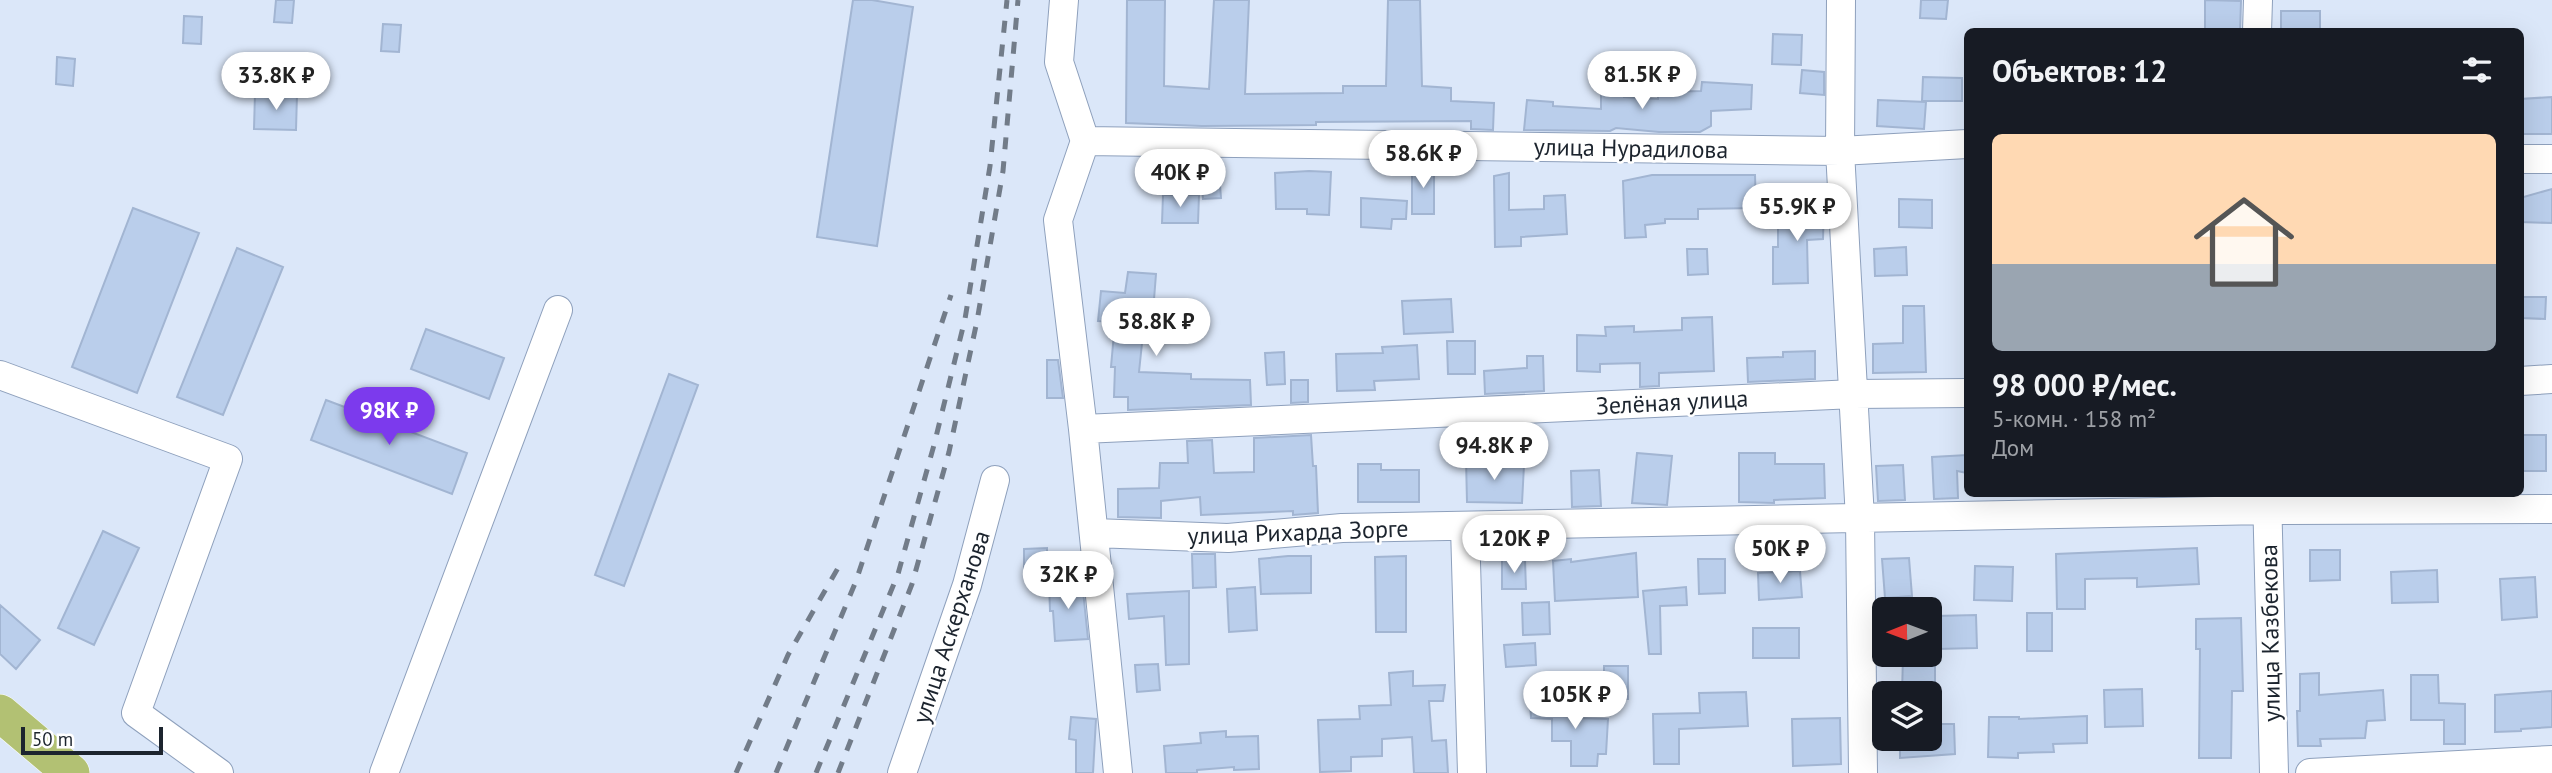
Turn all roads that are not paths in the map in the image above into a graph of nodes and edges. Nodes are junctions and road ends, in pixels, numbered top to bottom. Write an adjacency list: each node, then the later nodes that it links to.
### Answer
1 (1064, 0): 5 (street)
2 (1841, 0): 7 (street)
3 (2258, 0): 4 (street)
4 (2257, 28)
5 (1085, 141): 7 (street, улица Нурадилова); 16 (street)
6 (1964, 144): 7 (street, улица Нурадилова)
7 (1840, 151): 15 (street)
8 (2524, 159): 9 (street)
9 (2552, 159)
10 (558, 310): 27 (street)
11 (0, 375): 26 (street)
12 (2552, 379): 13 (street)
13 (2524, 381)
14 (1964, 393): 15 (street, Зелёная улица)
15 (1854, 394): 16 (street, Зелёная улица); 20 (street)
16 (1083, 429): 22 (street)
17 (995, 480): 28 (street, улица Аскерханова)
18 (2267, 502): 19 (street, улица Рихарда Зорге); 20 (street, улица Рихарда Зорге); 32 (street, улица Казбекова)
19 (2552, 509)
20 (1860, 519): 21 (street, улица Рихарда Зорге); 31 (street)
21 (1465, 527): 22 (street, улица Рихарда Зорге); 30 (street)
22 (1094, 533): 29 (street)
23 (0, 713): 25 (main road)
24 (2552, 760): 33 (street)
25 (71, 773)
26 (219, 773)
27 (384, 773)
28 (902, 773)
29 (1118, 773)
30 (1472, 773)
31 (1863, 773)
32 (2274, 773)
33 (2311, 773)

